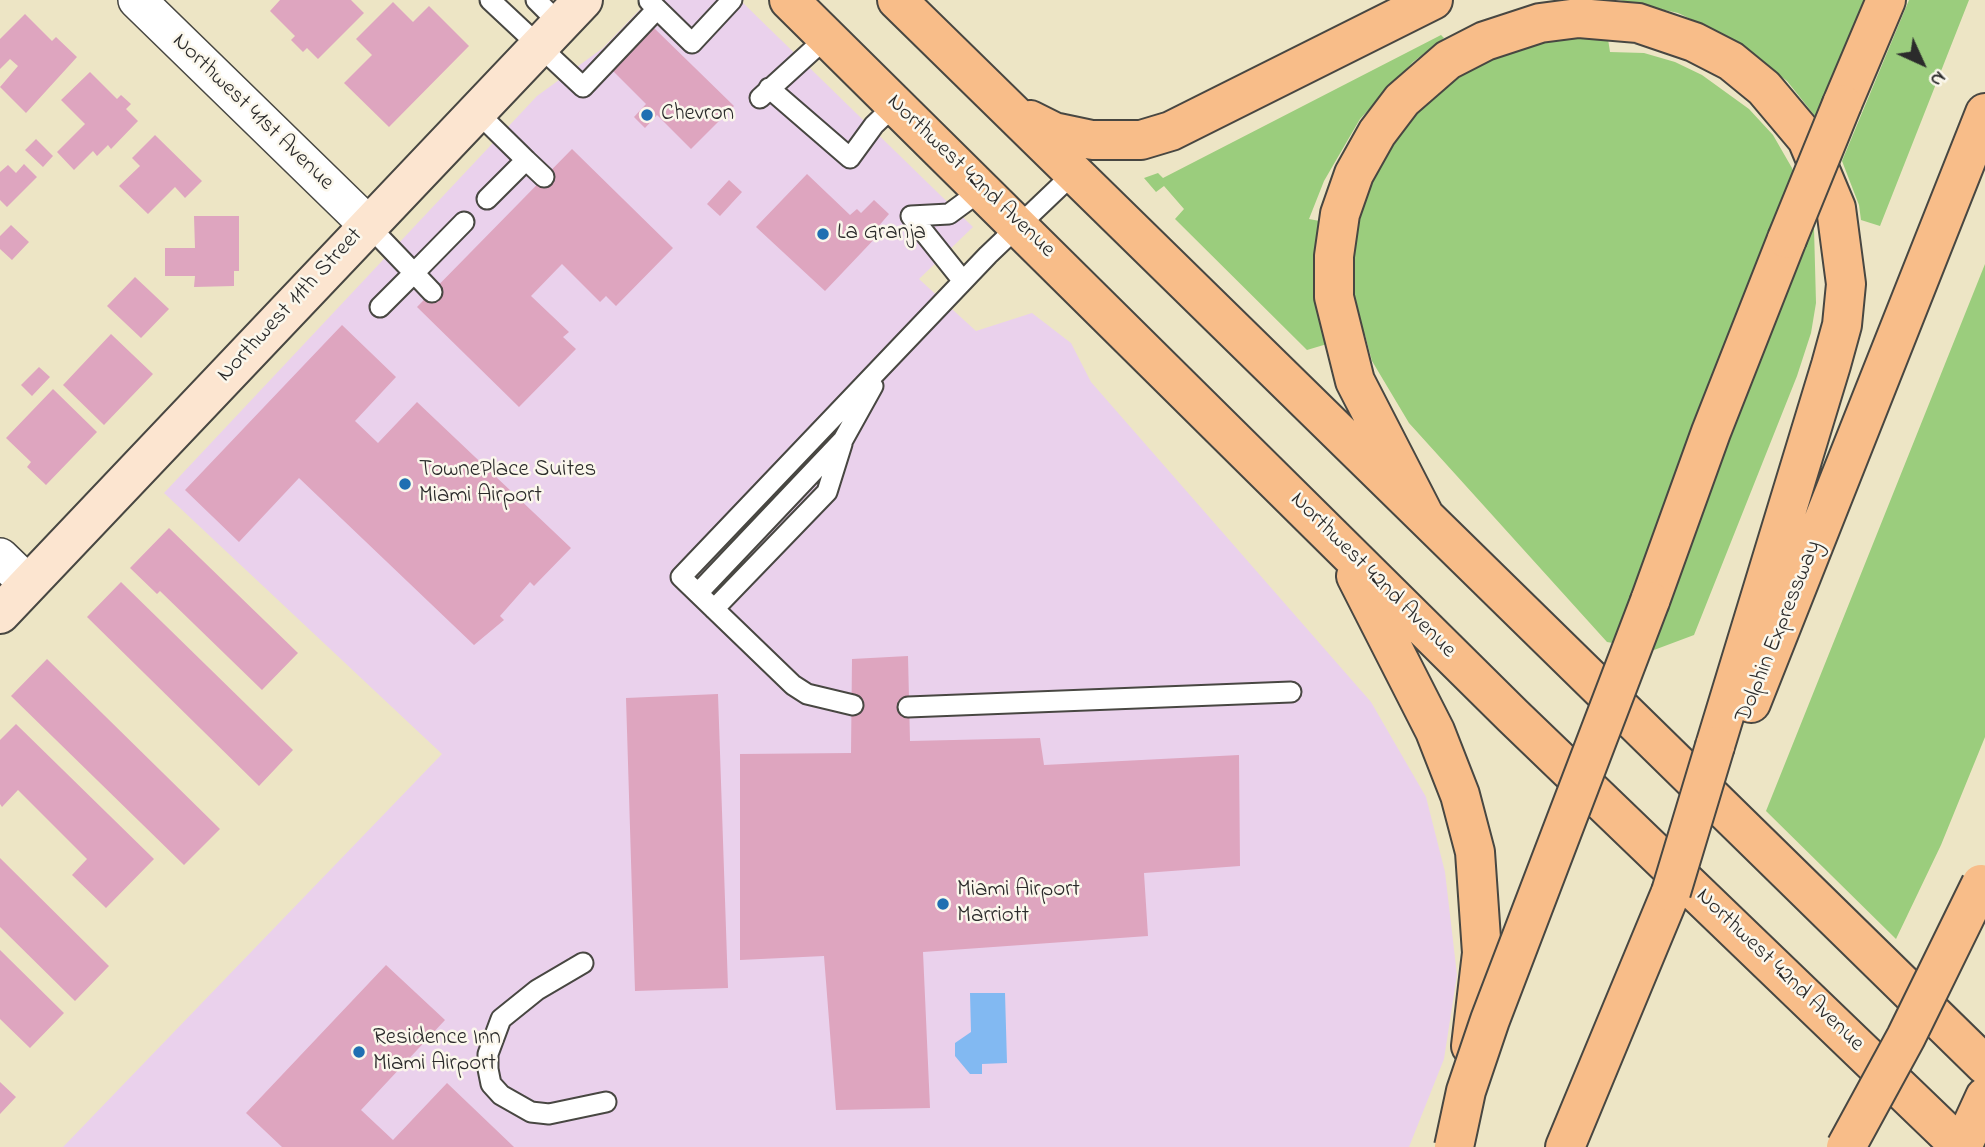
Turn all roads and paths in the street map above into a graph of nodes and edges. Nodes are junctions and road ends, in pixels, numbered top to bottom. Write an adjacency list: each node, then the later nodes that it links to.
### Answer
1 (137, 0): 21 (street, Northwest 41st Avenue)
2 (490, 0): 9 (lane)
3 (732, 0): 8 (lane)
4 (789, 0): 10 (highway, Northwest 42nd Avenue)
5 (897, 0): 12 (highway)
6 (1433, 0): 12 (highway)
7 (1886, 0): 46 (highway, bridge)
8 (652, 4): 9 (lane)
9 (554, 18): 13 (street, Northwest 11th Street)
10 (827, 37): 11 (highway, Northwest 42nd Avenue); 11 (lane)
11 (896, 104): 18 (highway, Northwest 42nd Avenue)
12 (1007, 107): 16 (highway)
13 (477, 111): 15 (lane); 21 (street, Northwest 11th Street)
14 (1985, 113): 39 (highway, Dolphin Expressway)
15 (526, 160): 17 (lane); 19 (lane)
16 (1076, 172): 22 (lane); 29 (highway)
17 (544, 177)
18 (983, 189): 22 (highway, Northwest 42nd Avenue); 24 (lane)
19 (487, 199)
20 (464, 222): 23 (lane)
21 (368, 225): 23 (lane); 32 (street, Northwest 11th Street)
22 (1021, 226): 24 (lane); 30 (highway, Northwest 42nd Avenue)
23 (414, 274): 25 (lane); 26 (lane)
24 (963, 281): 27 (lane)
25 (432, 292)
26 (380, 307)
27 (887, 360): 28 (lane); 33 (lane)
28 (843, 440): 33 (lane); 34 (lane)
29 (1424, 515): 39 (highway); 42 (highway)
30 (1341, 546): 45 (highway); 49 (highway, Northwest 42nd Avenue)
31 (0, 557): 32 (street)
32 (28, 584): 35 (street, Northwest 11th Street)
33 (698, 593): 34 (lane)
34 (714, 609): 37 (lane)
35 (0, 614)
36 (1291, 692): 38 (lane)
37 (853, 705)
38 (908, 707)
39 (1722, 752): 47 (highway, bridge)
40 (1983, 880): 48 (highway, bridge)
41 (583, 963): 44 (lane)
42 (1985, 1065)
43 (1985, 1097): 49 (highway)
44 (606, 1102)
45 (1445, 1147)
46 (1454, 1147)
47 (1565, 1147)
48 (1846, 1147)
49 (1962, 1147)

